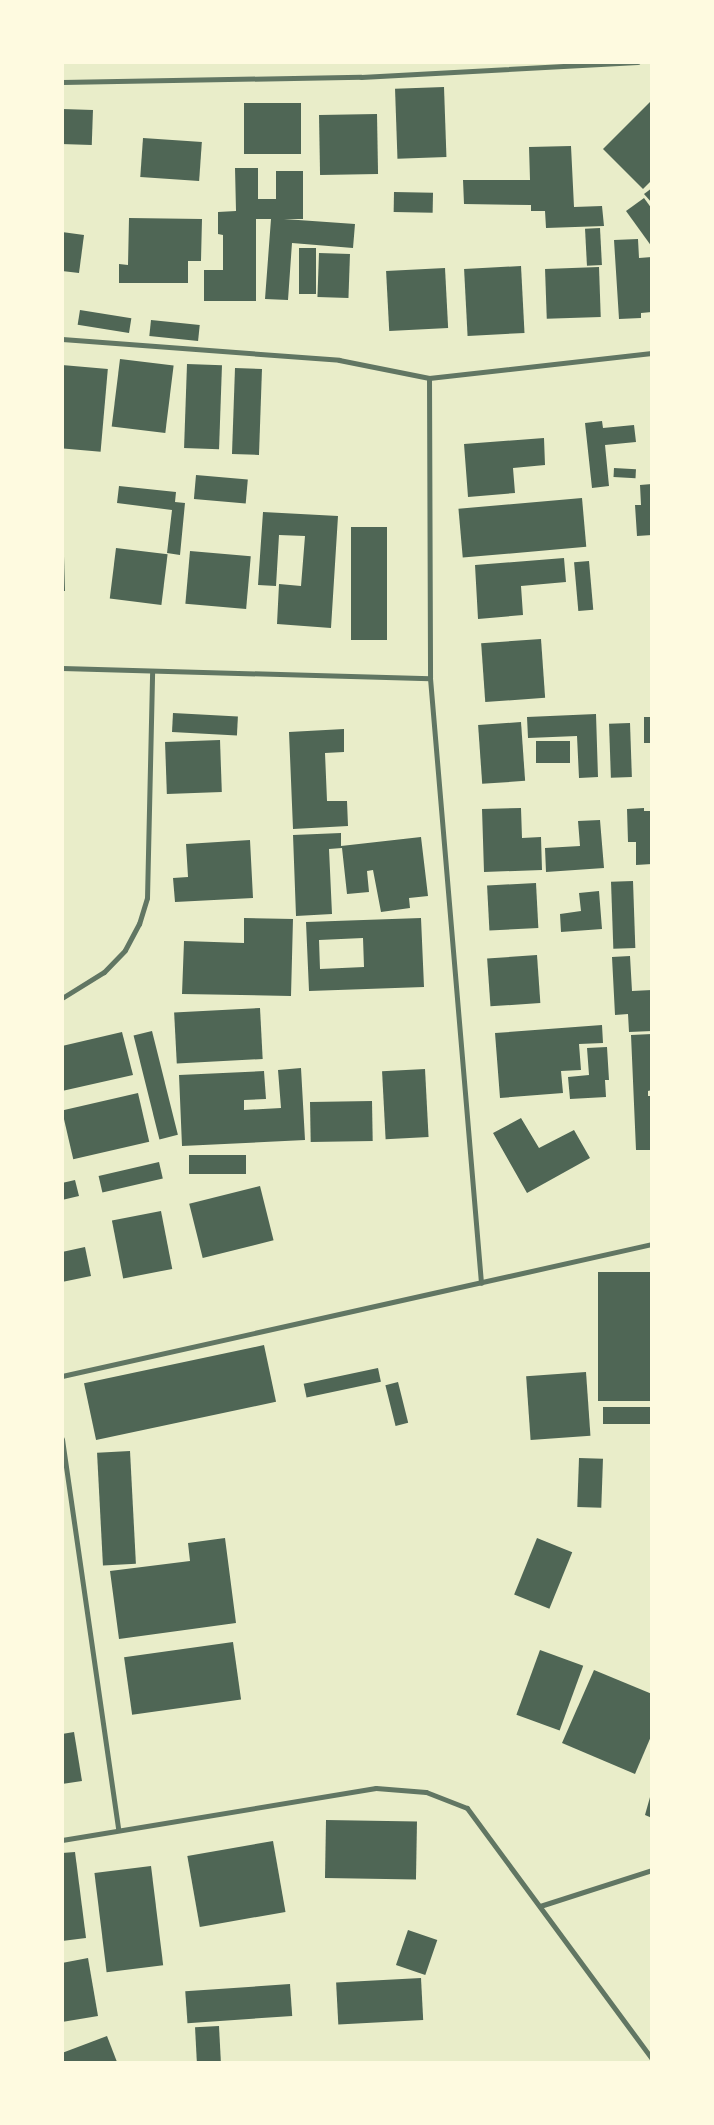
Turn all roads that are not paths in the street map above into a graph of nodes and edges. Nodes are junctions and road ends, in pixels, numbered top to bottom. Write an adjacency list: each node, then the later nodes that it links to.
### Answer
1 (638, 62): 2 (street)
2 (62, 82)
3 (62, 339): 5 (street)
4 (652, 353): 5 (street)
5 (429, 378): 8 (street)
6 (62, 668): 7 (street)
7 (152, 672): 8 (street); 9 (street)
8 (430, 678): 11 (street)
9 (62, 998)
10 (652, 1244): 11 (street)
11 (481, 1282): 12 (street)
12 (62, 1376)
13 (62, 1439): 14 (street)
14 (118, 1830): 15 (street); 17 (street)
15 (62, 1840)
16 (652, 1870): 17 (street)
17 (540, 1906): 18 (street)
18 (652, 2059)

